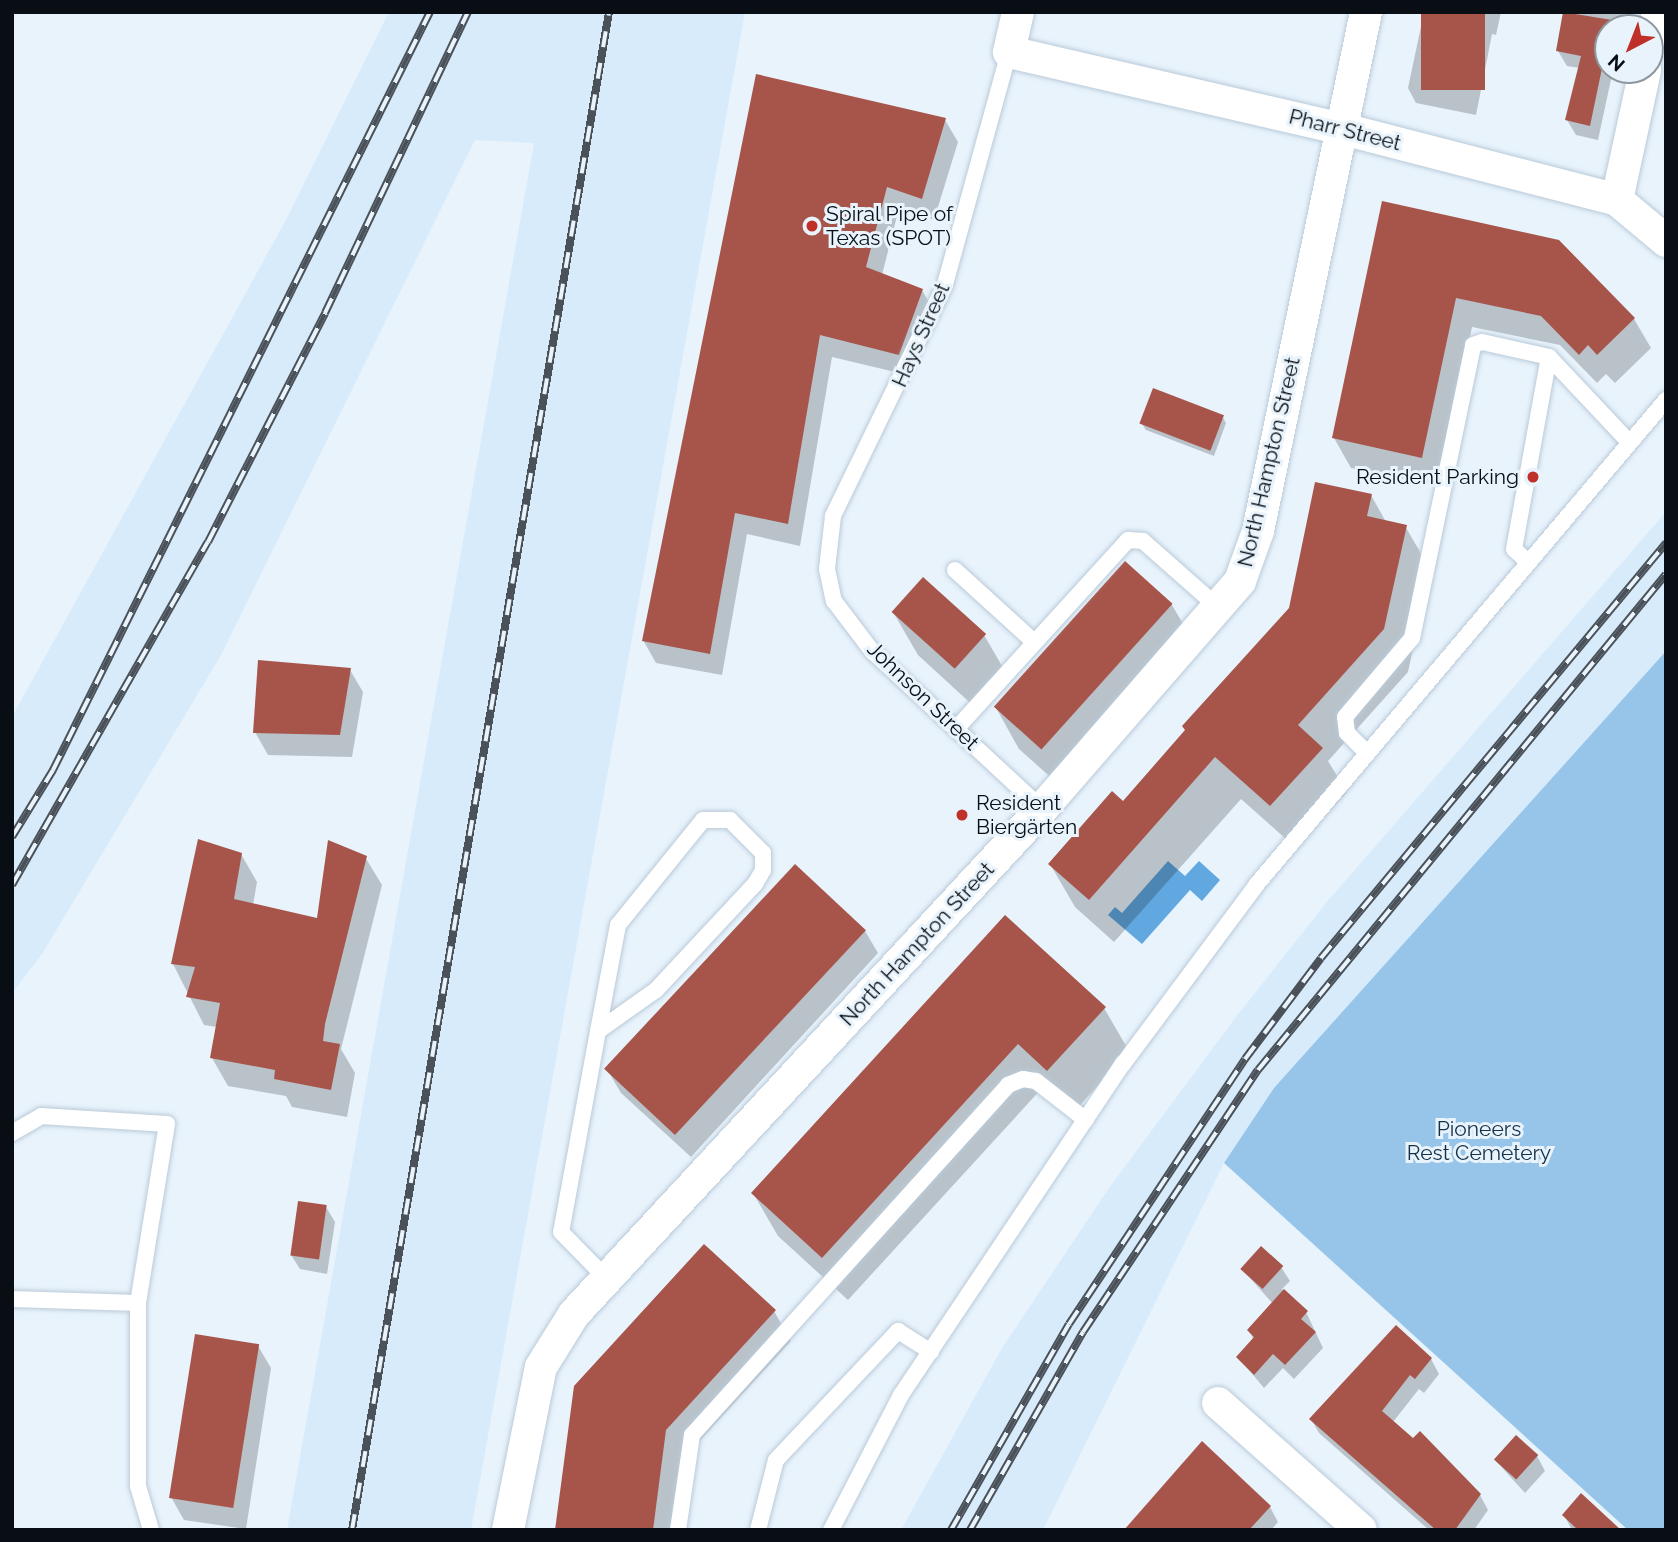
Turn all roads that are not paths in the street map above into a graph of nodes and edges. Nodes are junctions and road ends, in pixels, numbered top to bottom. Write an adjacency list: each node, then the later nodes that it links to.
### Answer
1 (1017, 12): 3 (street, Hays Street)
2 (1366, 12): 5 (street, North Hampton Street)
3 (1009, 52): 5 (street, Pharr Street); 12 (lane, Hays Street)
4 (1642, 84): 6 (street)
5 (1343, 129): 6 (street, Pharr Street); 14 (street, North Hampton Street)
6 (1617, 200): 7 (street, Pharr Street)
7 (1666, 241)
8 (1549, 357): 10 (lane); 11 (lane); 17 (lane)
9 (1666, 400): 10 (lane)
10 (1629, 442): 11 (lane)
11 (1528, 562): 17 (lane)
12 (827, 569): 16 (lane, Johnson Street)
13 (955, 570): 15 (lane)
14 (1220, 608): 15 (lane); 18 (street, North Hampton Street)
15 (1034, 642): 16 (lane)
16 (956, 729): 18 (lane, Johnson Street)
17 (1366, 752): 20 (lane)
18 (1042, 809): 22 (street, North Hampton Street)
19 (598, 1031): 19 (lane); 22 (lane)
20 (1086, 1120): 25 (lane); 29 (lane)
21 (12, 1133): 24 (lane)
22 (607, 1279): 28 (street, North Hampton Street)
23 (12, 1299): 24 (lane)
24 (138, 1303): 27 (lane)
25 (931, 1352): 30 (lane); 31 (lane)
26 (1218, 1403): 32 (street)
27 (151, 1530)
28 (508, 1530)
29 (678, 1530)
30 (758, 1530)
31 (831, 1530)
32 (1361, 1530)

